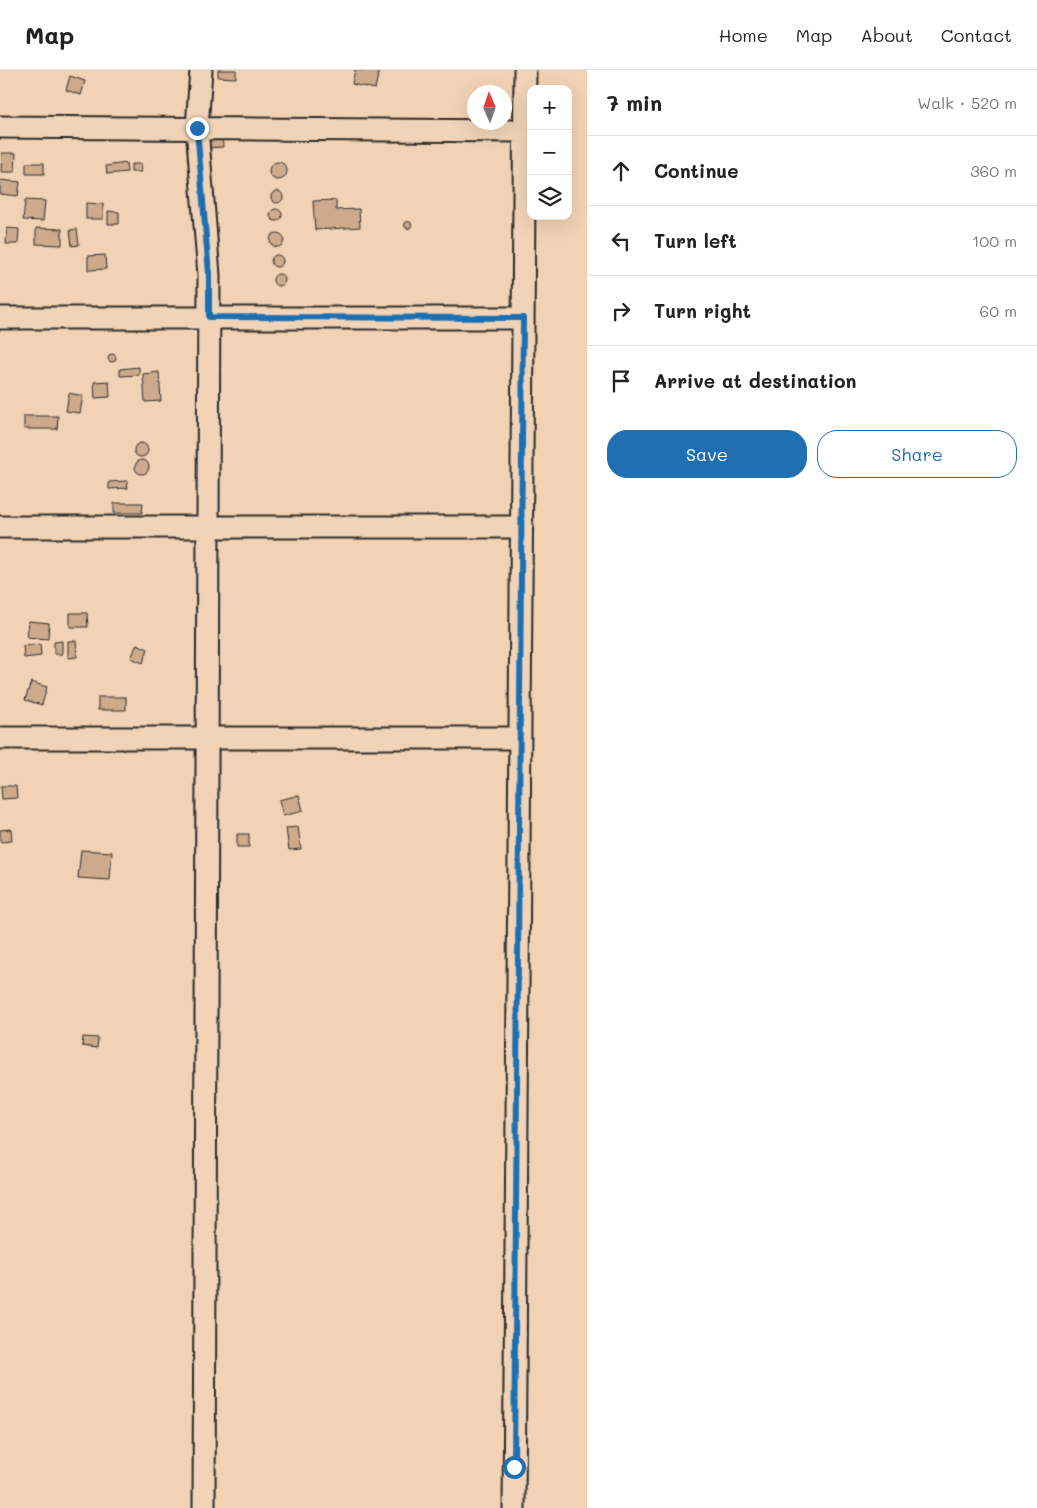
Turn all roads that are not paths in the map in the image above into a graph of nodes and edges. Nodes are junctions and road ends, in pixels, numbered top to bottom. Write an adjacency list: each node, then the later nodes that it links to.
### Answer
1 (201, 70): 4 (street)
2 (524, 70): 5 (street)
3 (0, 126): 4 (street)
4 (197, 128): 5 (street); 6 (street)
5 (524, 131): 8 (street)
6 (209, 317): 7 (street); 8 (street); 9 (street)
7 (0, 318)
8 (523, 318): 10 (street)
9 (208, 527): 10 (street); 11 (street); 13 (street)
10 (522, 527): 14 (street)
11 (0, 528)
12 (0, 738): 13 (street)
13 (207, 738): 14 (street); 15 (street)
14 (520, 738): 16 (street)
15 (204, 1508)
16 (514, 1508)

